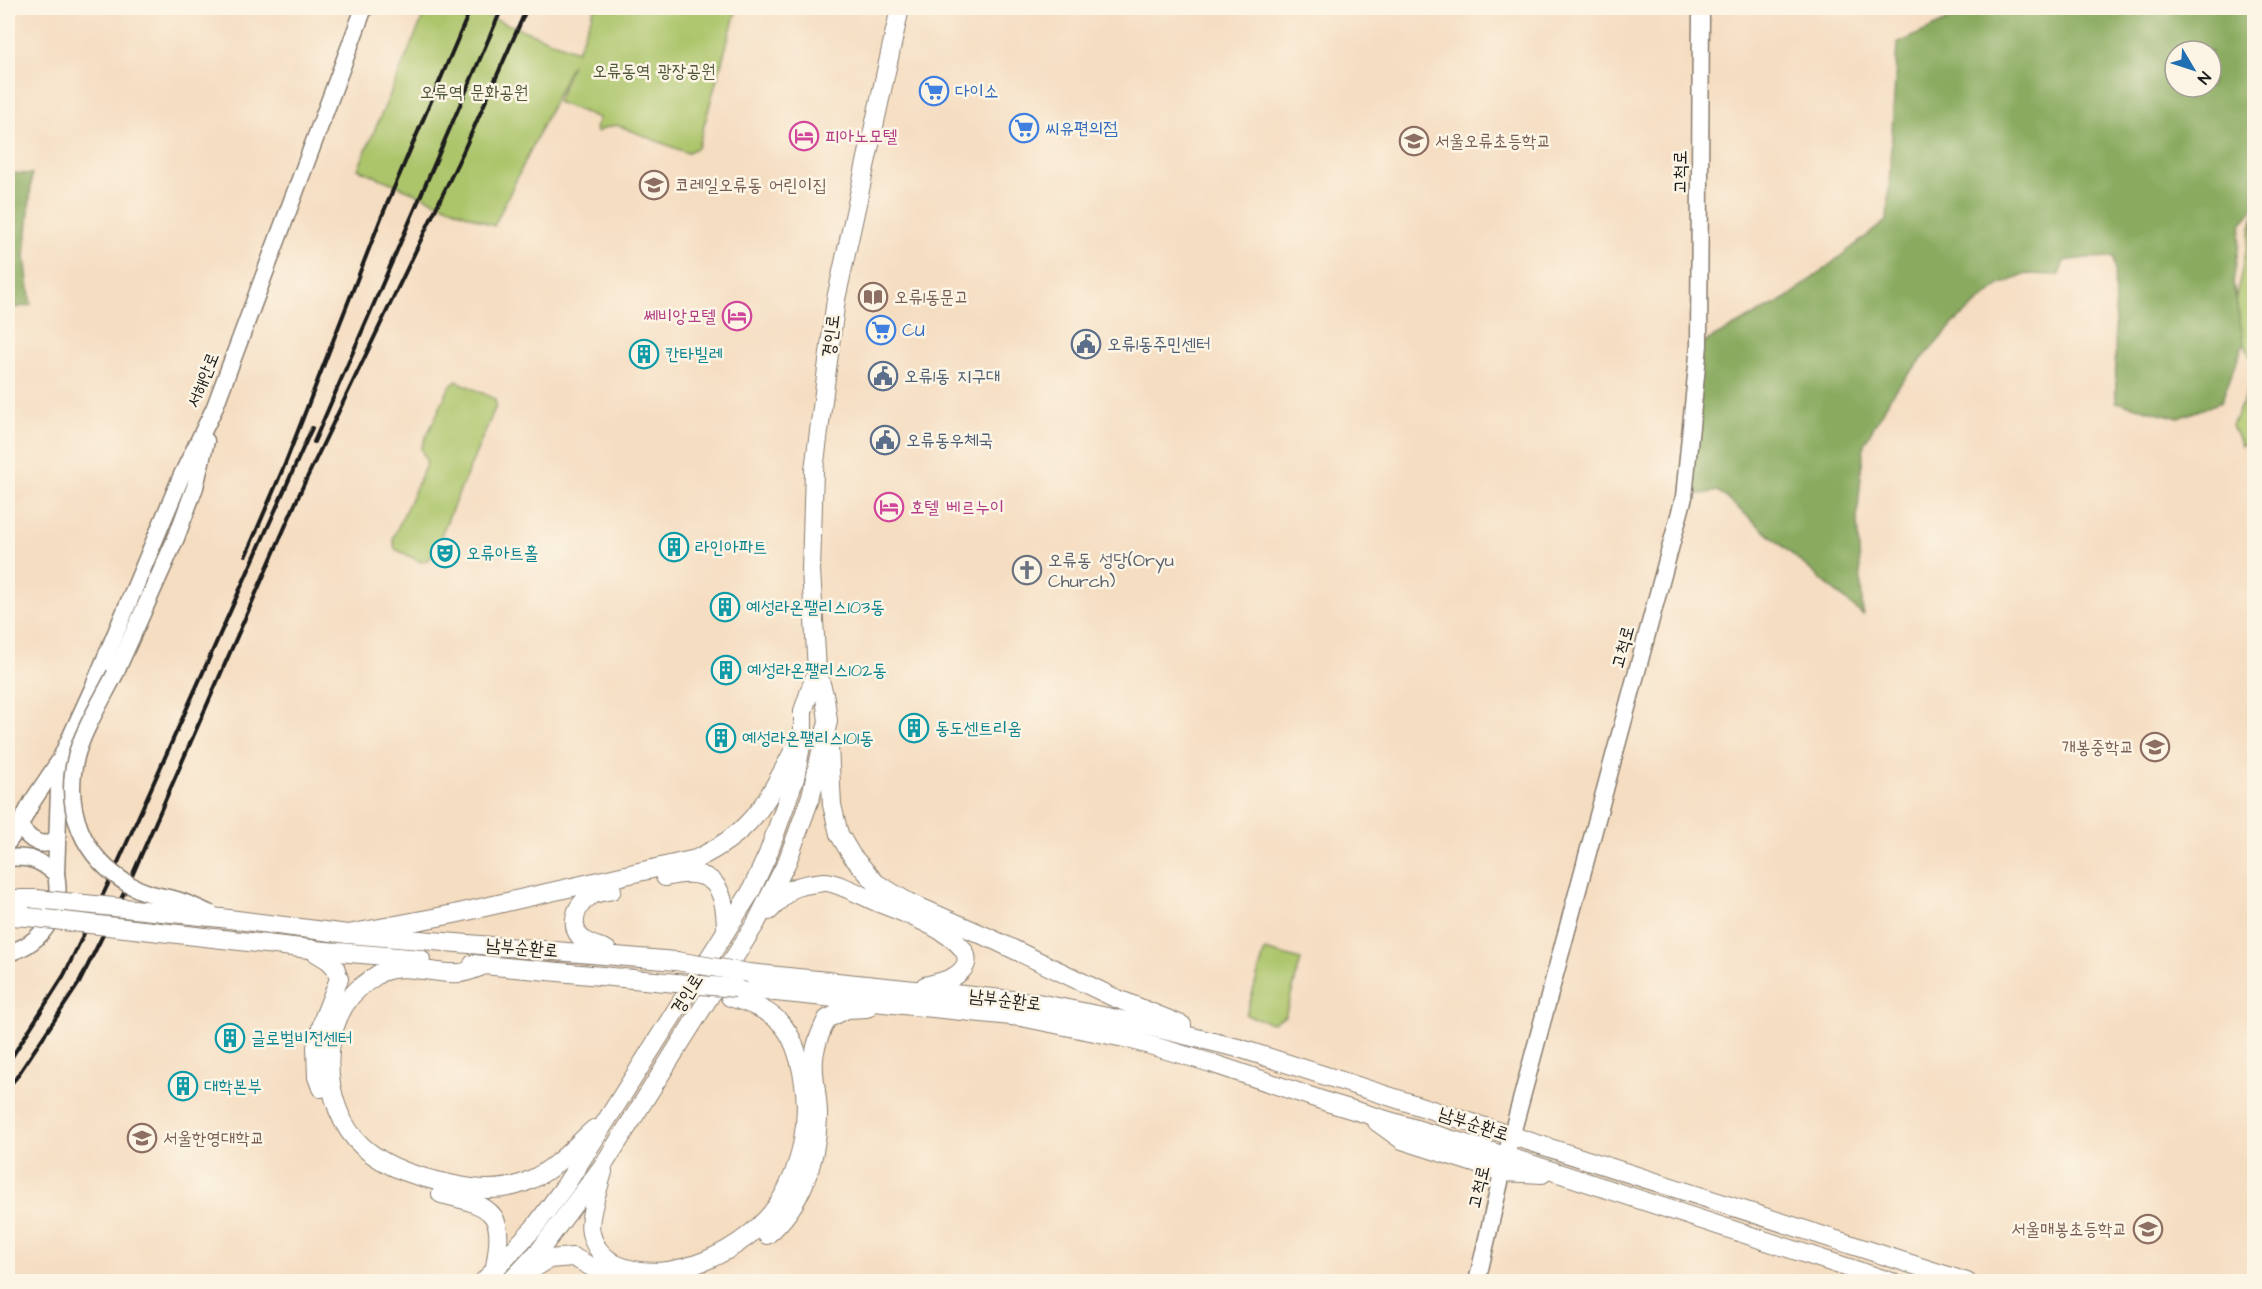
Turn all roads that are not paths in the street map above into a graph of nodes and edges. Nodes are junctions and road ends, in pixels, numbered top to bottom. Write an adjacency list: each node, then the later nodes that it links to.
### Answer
1 (364, 8): 4 (main road, 서해안로)
2 (900, 8): 5 (main road, 경인로)
3 (1701, 8): 28 (main road, 고척로)
4 (214, 409): 8 (main road, 서해안로); 16 (main road, bridge)
5 (817, 670): 6 (main road, 경인로); 7 (main road, 경인로)
6 (828, 721): 17 (main road, 경인로); 26 (main road)
7 (802, 735): 18 (main road, 경인로); 19 (main road)
8 (60, 760): 9 (main road); 10 (main road)
9 (21, 825): 10 (main road); 11 (main road)
10 (57, 837): 13 (main road)
11 (8, 842)
12 (8, 858): 13 (main road)
13 (56, 874): 21 (main road)
14 (8, 899): 16 (main road, 남부순환로, bridge)
15 (8, 916): 20 (main road, 남부순환로, bridge)
16 (221, 918): 19 (main road, 남부순환로)
17 (756, 922): 25 (main road); 29 (main road, 경인로)
18 (726, 931): 22 (main road); 27 (main road, 경인로)
19 (348, 934): 22 (main road, 남부순환로)
20 (310, 949): 23 (main road, 남부순환로); 31 (main road)
21 (8, 953)
22 (622, 957): 25 (main road, 남부순환로, bridge)
23 (485, 965): 24 (main road, 남부순환로, bridge); 27 (main road)
24 (733, 993): 25 (main road, 남부순환로); 29 (main road)
25 (915, 998): 26 (main road, 남부순환로); 30 (main road, 남부순환로); 34 (main road)
26 (1242, 1049): 28 (main road, 남부순환로)
27 (613, 1112): 31 (main road, 경인로)
28 (1512, 1136): 30 (main road, 고척로); 37 (main road, 남부순환로)
29 (604, 1164): 32 (main road, 경인로)
30 (1504, 1164): 35 (main road, 고척로); 36 (main road, 남부순환로)
31 (489, 1276)
32 (510, 1281): 33 (main road)
33 (619, 1281)
34 (689, 1281)
35 (1477, 1281)
36 (1892, 1281)
37 (1967, 1281)

